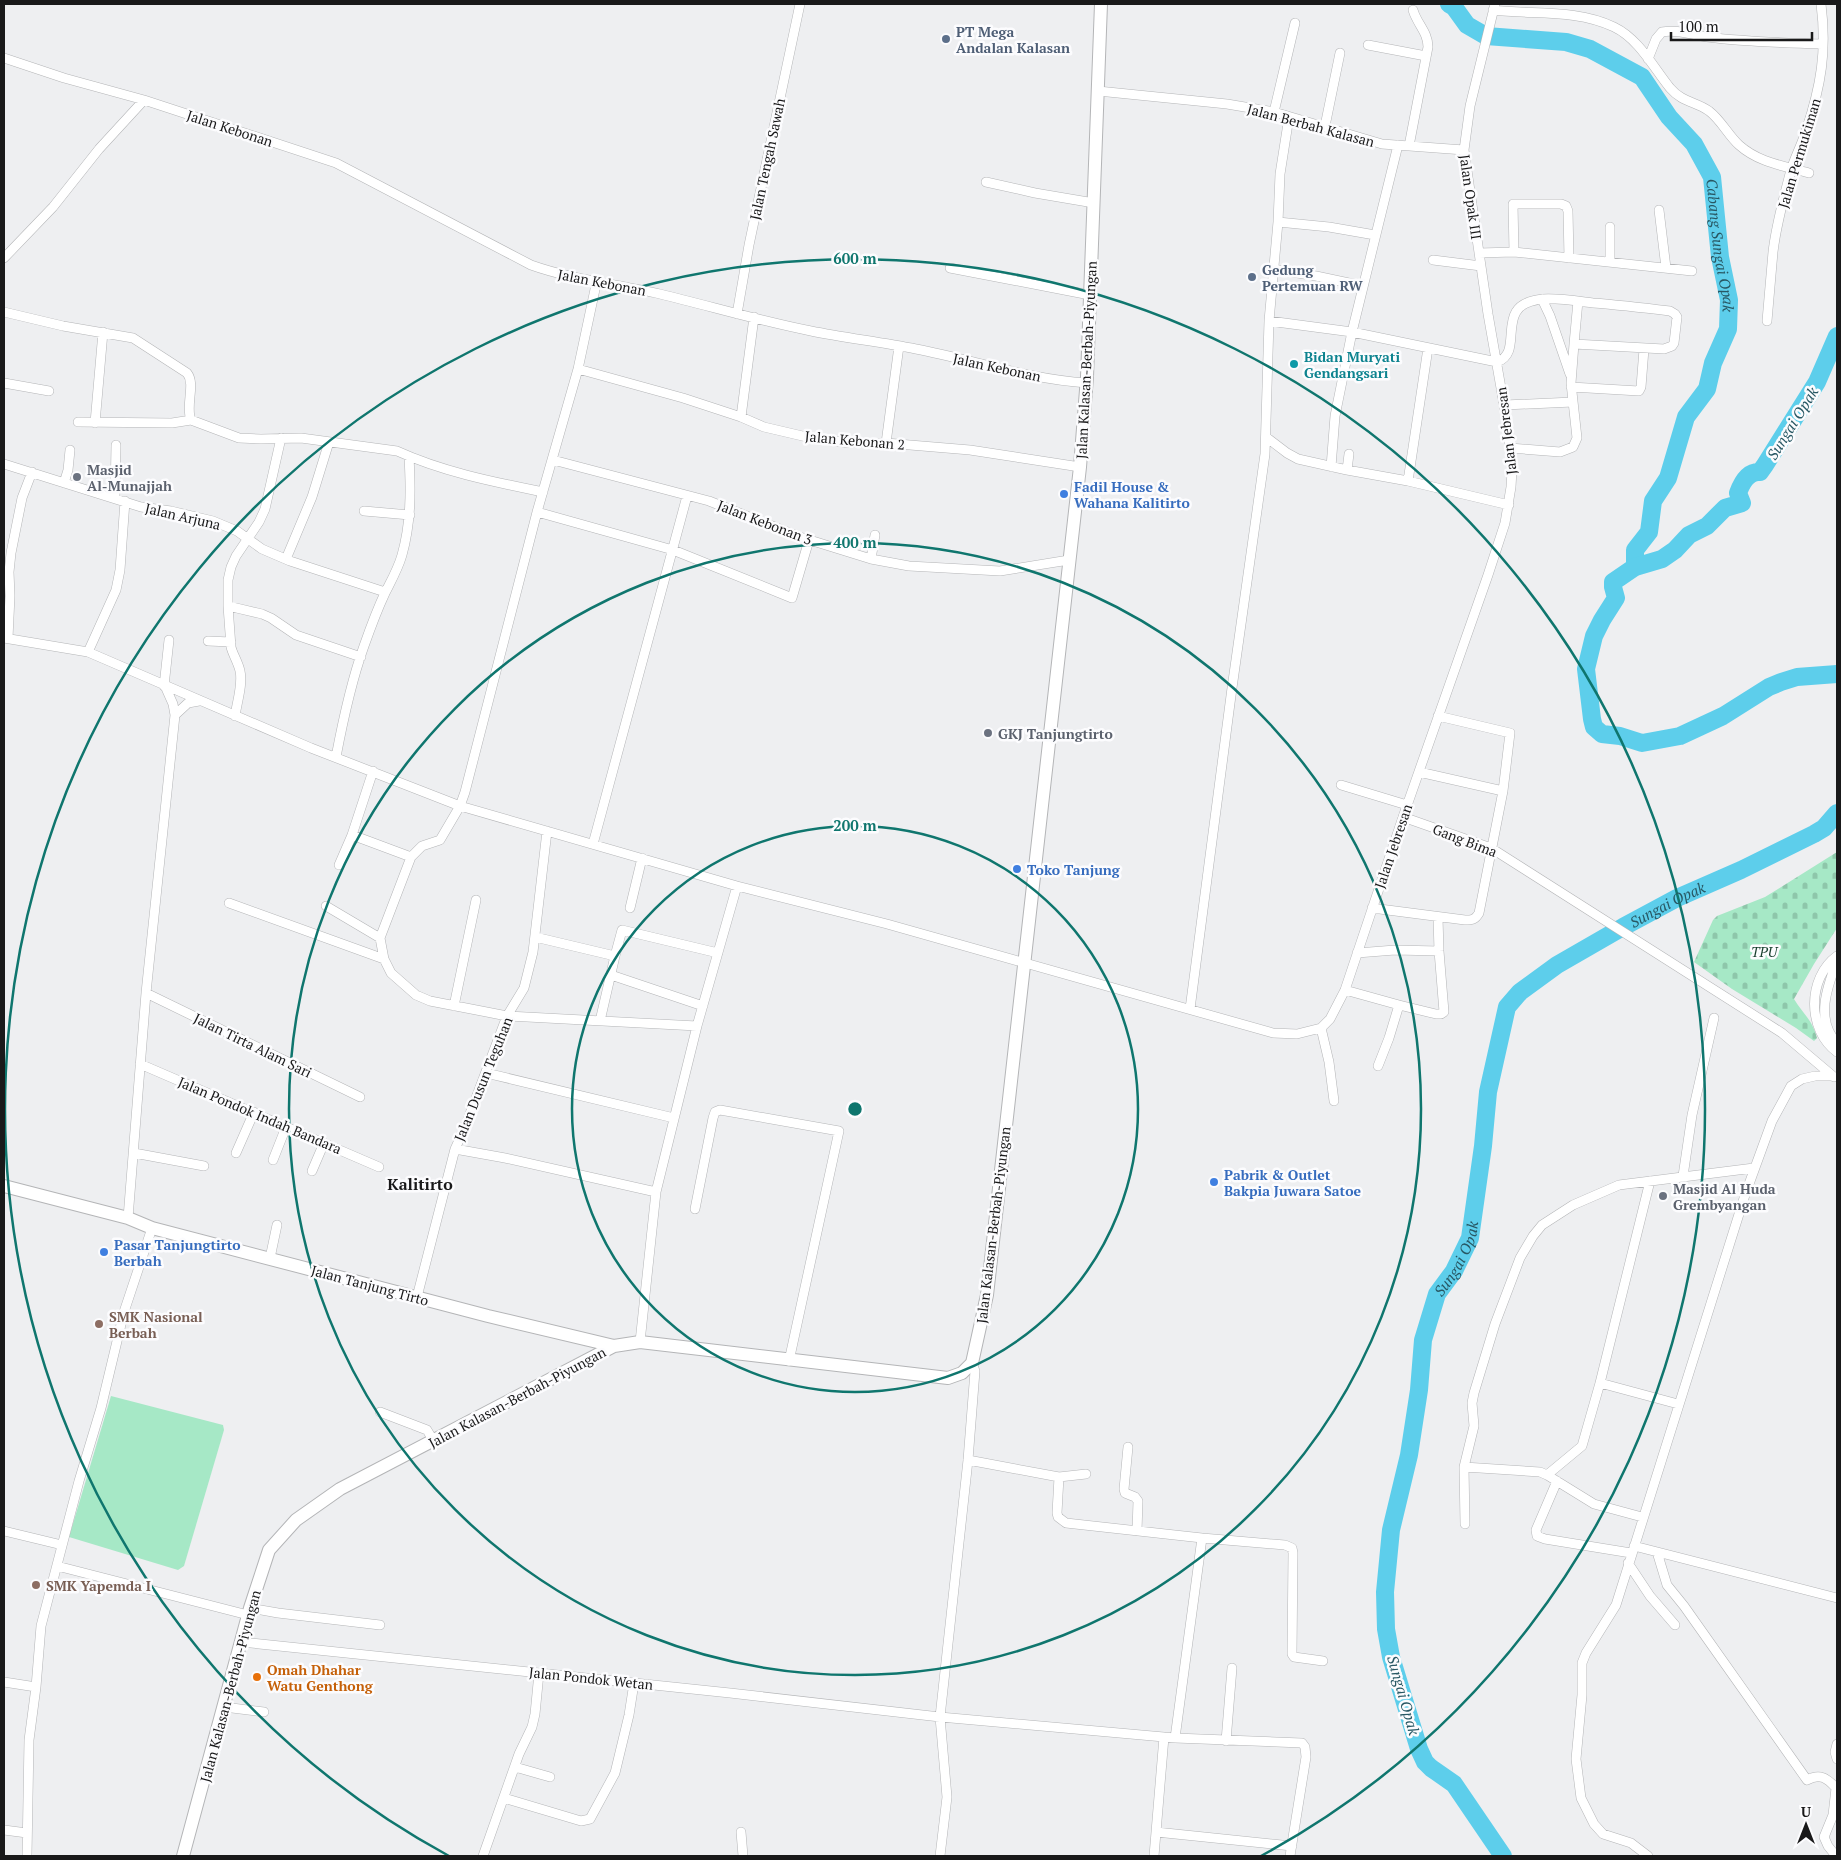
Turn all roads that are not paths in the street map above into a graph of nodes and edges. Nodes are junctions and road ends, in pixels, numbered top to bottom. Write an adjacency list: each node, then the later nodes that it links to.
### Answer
1 (800, 4): 47 (street, Jalan Tengah Sawah)
2 (1101, 4): 14 (street, Jalan Kalasan-Berbah-Piyungan)
3 (1821, 4): 8 (street, Jalan Permukiman)
4 (1517, 8): 6 (street); 13 (street)
5 (1413, 10): 11 (street)
6 (1493, 11): 21 (street, Jalan Opak III)
7 (1295, 23): 16 (street)
8 (1823, 44): 13 (street); 22 (street, Jalan Permukiman)
9 (1368, 45): 11 (street)
10 (1340, 53): 18 (street)
11 (1426, 56): 20 (street)
12 (4, 58): 15 (street, Jalan Kebonan)
13 (1648, 59): 22 (street)
14 (1098, 91): 16 (street, Jalan Berbah Kalasan); 25 (street, Jalan Kalasan-Berbah-Piyungan)
15 (144, 100): 32 (street); 41 (street, Jalan Kebonan)
16 (1274, 112): 17 (street, Jalan Berbah Kalasan)
17 (1289, 117): 18 (street, Jalan Berbah Kalasan); 27 (street)
18 (1325, 126): 19 (street, Jalan Berbah Kalasan)
19 (1398, 145): 20 (street, Jalan Berbah Kalasan); 29 (street)
20 (1409, 146): 21 (street, Jalan Berbah Kalasan)
21 (1464, 150): 31 (street, Jalan Opak III)
22 (1792, 168): 23 (street); 50 (street, Jalan Permukiman)
23 (1809, 173)
24 (986, 182): 25 (street)
25 (1094, 203): 43 (street, Jalan Kalasan-Berbah-Piyungan)
26 (1659, 210): 38 (street)
27 (1278, 222): 29 (street); 39 (street)
28 (1610, 227): 35 (street)
29 (1375, 235): 42 (street)
30 (1514, 252): 31 (street); 33 (street); 33 (street)
31 (1479, 253): 36 (street, Jalan Opak III)
32 (4, 258)
33 (1569, 258): 35 (street)
34 (1433, 260): 36 (street)
35 (1610, 262): 38 (street)
36 (1481, 266): 57 (street, Jalan Opak III)
37 (950, 268): 43 (street)
38 (1666, 268): 40 (street)
39 (1273, 269): 42 (street); 49 (street)
40 (1692, 271)
41 (597, 280): 47 (street, Jalan Kebonan); 58 (street)
42 (1363, 286): 52 (street)
43 (1090, 295): 61 (street, Jalan Kalasan-Berbah-Piyungan)
44 (1542, 300): 45 (street); 57 (street); 59 (street)
45 (1578, 301): 53 (street); 56 (street)
46 (4, 312): 51 (street)
47 (737, 314): 48 (street, Jalan Kebonan)
48 (754, 317): 54 (street, Jalan Kebonan); 66 (street)
49 (1269, 321): 52 (street); 70 (street)
50 (1767, 321)
51 (103, 332): 67 (street); 69 (street)
52 (1352, 332): 55 (street); 82 (street)
53 (1574, 344): 56 (street); 59 (street)
54 (899, 346): 61 (street, Jalan Kebonan); 73 (street)
55 (1428, 348): 57 (street); 85 (street)
56 (1644, 349): 62 (street)
57 (1497, 362): 65 (street, Jalan Jebresan)
58 (578, 369): 66 (street, Jalan Kebonan 2); 79 (street)
59 (1571, 376): 62 (street)
60 (4, 383): 63 (street)
61 (1087, 383): 81 (street, Jalan Kalasan-Berbah-Piyungan)
62 (1571, 388): 64 (street)
63 (49, 391)
64 (1573, 402): 65 (street); 75 (street)
65 (1505, 405): 75 (street, Jalan Jebresan)
66 (741, 417): 73 (street, Jalan Kebonan 2)
67 (191, 420): 69 (street); 71 (street)
68 (78, 422): 69 (street)
69 (95, 423)
70 (1266, 437): 82 (street); 153 (street)
71 (281, 438): 72 (street); 96 (street)
72 (329, 442): 78 (street); 100 (street)
73 (886, 443): 81 (street, Jalan Kebonan 2)
74 (116, 445): 89 (street)
75 (1510, 448): 91 (street, Jalan Jebresan)
76 (70, 450): 86 (street)
77 (1349, 454): 83 (street)
78 (409, 457): 87 (street); 94 (street)
79 (553, 460): 87 (street); 88 (street, Jalan Kebonan 3)
80 (4, 464): 84 (street, Jalan Arjuna)
81 (1080, 467): 101 (street, Jalan Kalasan-Berbah-Piyungan)
82 (1331, 467): 83 (street)
83 (1347, 470): 85 (street)
84 (32, 472): 86 (street, Jalan Arjuna); 104 (street)
85 (1408, 480): 91 (street)
86 (64, 483): 89 (street, Jalan Arjuna)
87 (543, 492): 93 (street)
88 (687, 496): 97 (street, Jalan Kebonan 3); 98 (street)
89 (115, 498): 90 (street, Jalan Arjuna)
90 (125, 501): 96 (street, Jalan Arjuna); 108 (street)
91 (1509, 505): 114 (street, Jalan Jebresan)
92 (364, 511): 94 (street)
93 (536, 512): 98 (street); 121 (street)
94 (410, 515): 102 (street)
95 (875, 534): 99 (street)
96 (248, 539): 100 (street, Jalan Arjuna); 103 (street)
97 (809, 540): 98 (street); 99 (street, Jalan Kebonan 3)
98 (673, 550): 125 (street)
99 (871, 559): 101 (street, Jalan Kebonan 3)
100 (286, 560): 102 (street, Jalan Arjuna)
101 (1069, 560): 146 (street, Jalan Kalasan-Berbah-Piyungan)
102 (385, 592): 109 (street)
103 (228, 606): 107 (street); 109 (street)
104 (6, 638): 108 (street)
105 (169, 640): 110 (street)
106 (208, 641): 107 (street)
107 (231, 642): 113 (street)
108 (88, 652): 110 (street)
109 (361, 657): 115 (street)
110 (165, 686): 111 (street); 112 (street)
111 (200, 701): 112 (street); 113 (street)
112 (175, 715): 149 (street)
113 (235, 716): 115 (street)
114 (1438, 716): 117 (street, Jalan Jebresan); 119 (street)
115 (336, 757): 116 (street)
116 (373, 772): 121 (street); 124 (street)
117 (1419, 772): 119 (street); 120 (street, Jalan Jebresan)
118 (1341, 785): 120 (street)
119 (1503, 791): 126 (street)
120 (1407, 805): 122 (street, Jalan Jebresan)
121 (460, 806): 123 (street); 127 (street)
122 (1403, 817): 126 (street, Gang Bima); 135 (street, Jalan Jebresan)
123 (547, 831): 125 (street); 138 (street, Jalan Dusun Teguhan)
124 (352, 835): 127 (street); 129 (street)
125 (593, 844): 128 (street)
126 (1492, 848): 136 (street); 165 (street, Gang Bima)
127 (411, 856): 137 (street)
128 (642, 858): 130 (street); 134 (street)
129 (339, 865)
130 (737, 886): 140 (street); 146 (street)
131 (476, 900): 151 (street)
132 (229, 903): 144 (street)
133 (326, 906): 137 (street)
134 (630, 908)
135 (1372, 908): 136 (street); 141 (street, Jalan Jebresan)
136 (1438, 918): 139 (street)
137 (380, 938): 144 (street)
138 (535, 938): 142 (street); 154 (street, Jalan Dusun Teguhan)
139 (1439, 951): 141 (street); 150 (street)
140 (718, 953): 142 (street); 152 (street)
141 (1357, 953): 148 (street, Jalan Jebresan)
142 (615, 956): 147 (street)
143 (1837, 956): 160 (street)
144 (384, 959): 151 (street)
145 (1837, 961): 159 (street)
146 (1024, 962): 153 (street); 195 (street, Jalan Kalasan-Berbah-Piyungan)
147 (611, 975): 152 (street); 156 (street)
148 (1345, 990): 150 (street); 158 (street, Jalan Jebresan)
149 (146, 993): 161 (street); 166 (street, Jalan Tirta Alam Sari)
150 (1399, 1004): 162 (street)
151 (454, 1006): 154 (street)
152 (703, 1006): 157 (street)
153 (1190, 1009): 158 (street)
154 (507, 1016): 156 (street); 164 (street, Jalan Dusun Teguhan)
155 (1714, 1018): 180 (street)
156 (600, 1021): 157 (street)
157 (697, 1026): 169 (street)
158 (1321, 1028): 167 (street)
159 (1837, 1043)
160 (1837, 1052)
161 (140, 1064): 168 (street, Jalan Pondok Indah Bandara); 174 (street)
162 (1378, 1066)
163 (1837, 1068): 165 (street)
164 (486, 1073): 169 (street); 172 (street, Jalan Dusun Teguhan)
165 (1834, 1077): 178 (street)
166 (360, 1097)
167 (1334, 1101)
168 (254, 1112): 170 (street, Jalan Pondok Indah Bandara); 173 (street)
169 (674, 1118): 183 (street)
170 (286, 1127): 171 (street, Jalan Pondok Indah Bandara); 175 (street)
171 (324, 1143): 177 (street, Jalan Pondok Indah Bandara); 179 (street)
172 (455, 1149): 183 (street); 189 (street, Jalan Dusun Teguhan)
173 (236, 1153)
174 (134, 1154): 176 (street); 185 (street)
175 (272, 1160)
176 (204, 1166)
177 (379, 1167)
178 (1754, 1168): 180 (street); 197 (street)
179 (312, 1171)
180 (1683, 1176): 181 (street)
181 (1650, 1180): 196 (street); 202 (street)
182 (4, 1186): 185 (street, Jalan Tanjung Tirto)
183 (656, 1192): 191 (street)
184 (695, 1209): 194 (street)
185 (128, 1218): 187 (street, Jalan Tanjung Tirto)
186 (277, 1225): 188 (street)
187 (152, 1228): 188 (street, Jalan Tanjung Tirto); 212 (street)
188 (270, 1258): 189 (street, Jalan Tanjung Tirto)
189 (416, 1297): 190 (street, Jalan Tanjung Tirto)
190 (587, 1341): 192 (street, Jalan Tanjung Tirto); 193 (street)
191 (640, 1342): 192 (street, Jalan Kalasan-Berbah-Piyungan); 194 (street, Jalan Kalasan-Berbah-Piyungan)
192 (614, 1346): 193 (street, Jalan Kalasan-Berbah-Piyungan)
193 (589, 1359): 199 (street, Jalan Kalasan-Berbah-Piyungan)
194 (789, 1361): 195 (street, Jalan Kalasan-Berbah-Piyungan)
195 (972, 1363): 201 (street)
196 (1600, 1383): 197 (street); 204 (street)
197 (1678, 1404): 207 (street)
198 (380, 1412): 199 (street)
199 (433, 1440): 218 (street, Jalan Kalasan-Berbah-Piyungan)
200 (1128, 1447): 210 (street)
201 (968, 1460): 205 (street); 230 (street)
202 (1467, 1467): 204 (street); 208 (street)
203 (1086, 1474): 205 (street)
204 (1547, 1475): 206 (street)
205 (1059, 1477): 210 (street)
206 (1557, 1481): 207 (street); 213 (street)
207 (1642, 1517): 213 (street)
208 (1465, 1524)
209 (4, 1531): 212 (street)
210 (1137, 1531): 211 (street)
211 (1202, 1538): 222 (street); 232 (street)
212 (62, 1545): 216 (street)
213 (1632, 1550): 214 (street); 215 (street)
214 (1657, 1552): 217 (street); 238 (street)
215 (1628, 1563): 219 (street); 252 (street)
216 (56, 1566): 218 (street); 227 (street)
217 (1837, 1598)
218 (249, 1611): 220 (street); 221 (street, Jalan Kalasan-Berbah-Piyungan)
219 (1675, 1624)
220 (380, 1626)
221 (242, 1642): 224 (street, Jalan Pondok Wetan); 228 (street, Jalan Kalasan-Berbah-Piyungan)
222 (1323, 1661)
223 (1232, 1668): 233 (street)
224 (539, 1673): 226 (street, Jalan Pondok Wetan); 236 (street)
225 (4, 1682): 227 (street)
226 (634, 1683): 230 (street, Jalan Pondok Wetan); 239 (street)
227 (36, 1687): 243 (street)
228 (224, 1707): 229 (street); 246 (street, Jalan Kalasan-Berbah-Piyungan)
229 (264, 1712)
230 (940, 1717): 231 (street, Jalan Pondok Wetan); 249 (street)
231 (1164, 1737): 232 (street, Jalan Pondok Wetan); 242 (street)
232 (1175, 1738): 233 (street, Jalan Pondok Wetan)
233 (1226, 1741): 244 (street, Jalan Pondok Wetan)
234 (1837, 1744): 235 (street)
235 (1837, 1758)
236 (515, 1767): 237 (street); 239 (street)
237 (550, 1777)
238 (1837, 1785): 253 (street)
239 (504, 1798): 247 (street)
240 (4, 1830): 243 (street)
241 (741, 1832): 248 (street)
242 (1156, 1832): 244 (street); 250 (street)
243 (26, 1833): 245 (street)
244 (1292, 1846): 251 (street)
245 (27, 1856)
246 (183, 1856)
247 (482, 1856)
248 (743, 1856)
249 (940, 1856)
250 (1154, 1856)
251 (1290, 1856)
252 (1648, 1856)
253 (1836, 1856)

